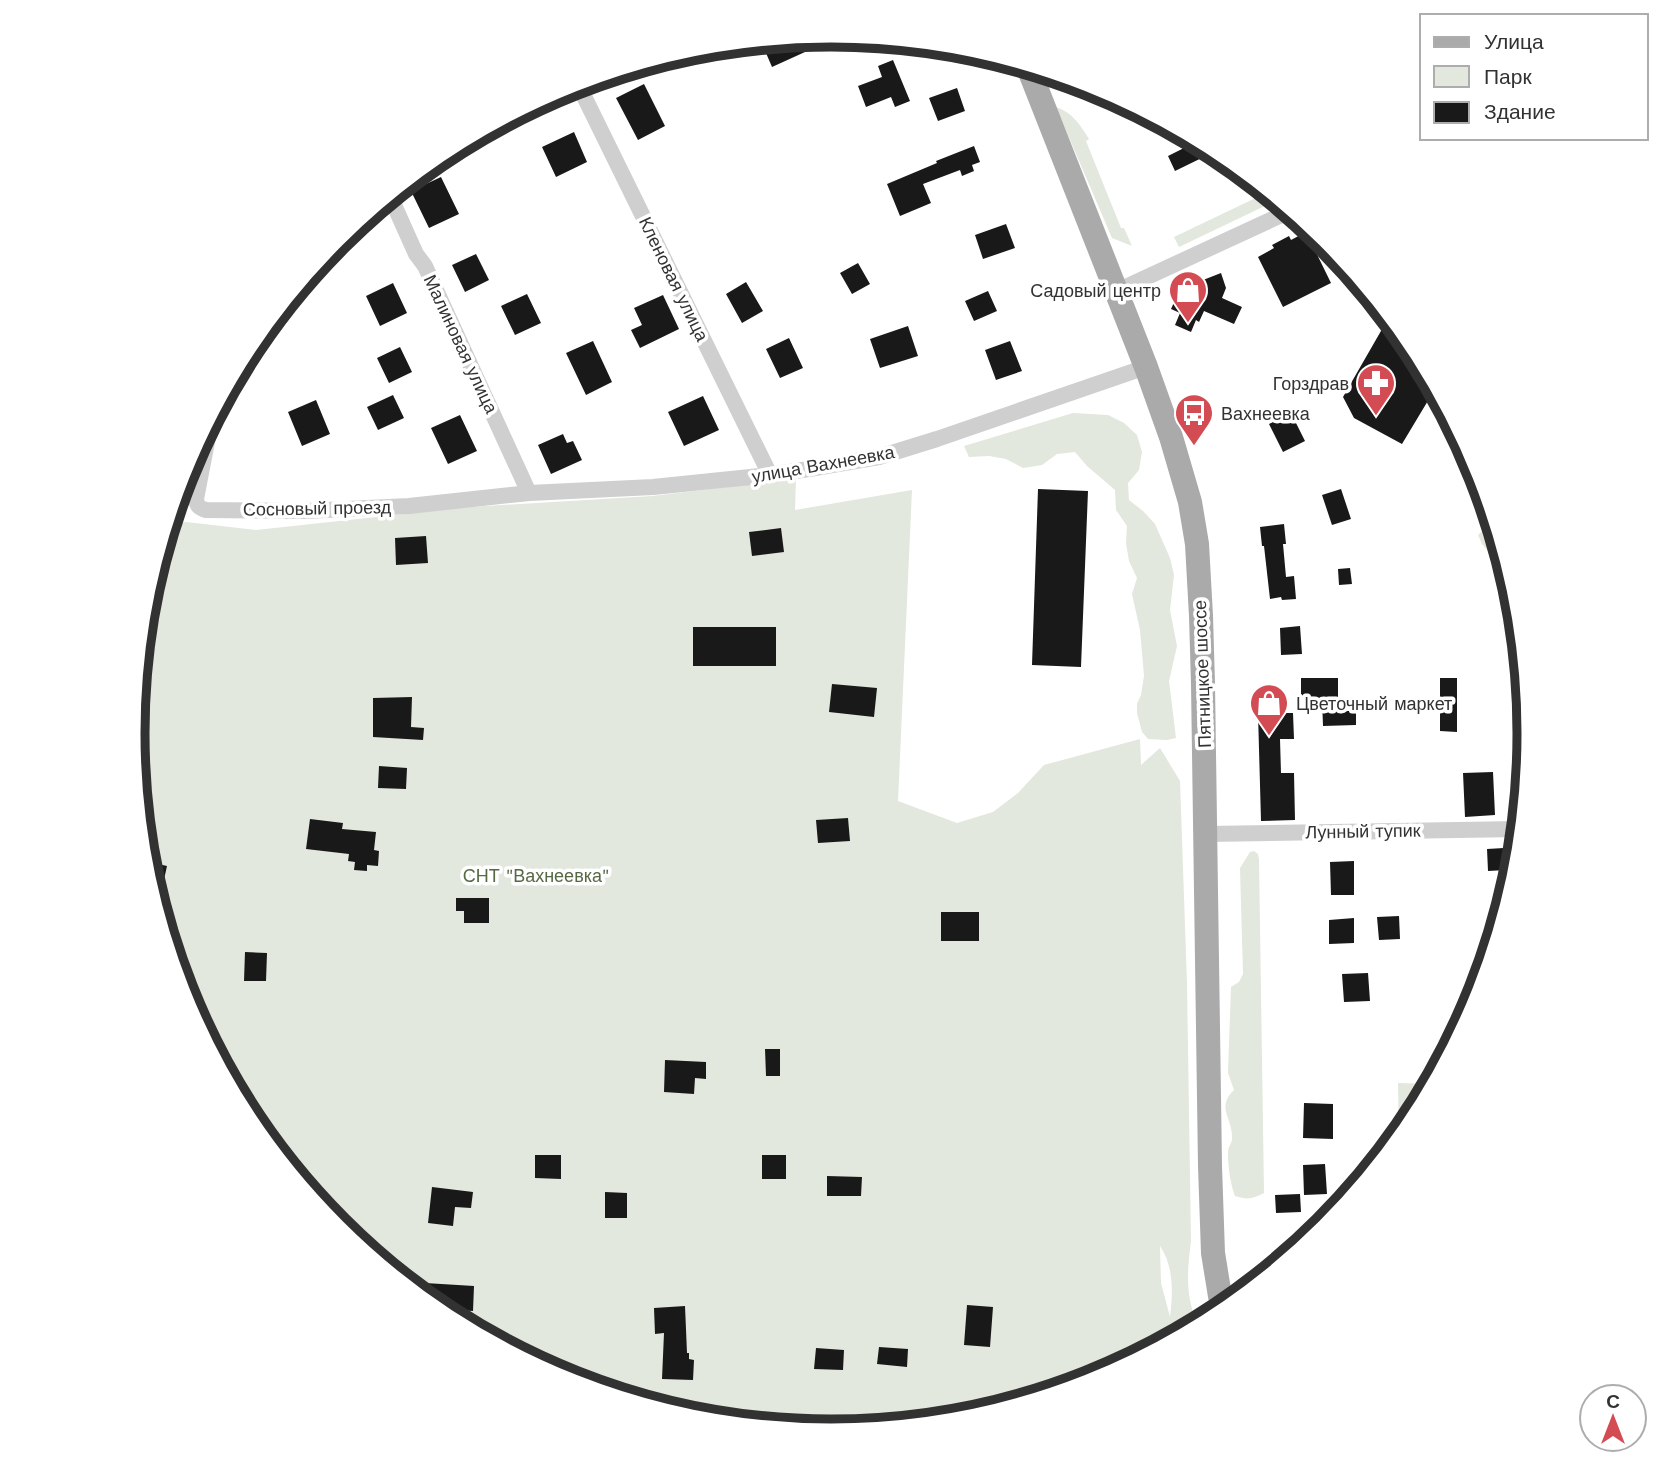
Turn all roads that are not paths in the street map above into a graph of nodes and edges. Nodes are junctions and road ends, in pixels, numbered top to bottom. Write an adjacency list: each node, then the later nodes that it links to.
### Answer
1 (1032, 78): 5 (main road, Пятницкое шоссе)
2 (583, 94): 8 (street, Кленовая улица)
3 (394, 205): 9 (street, Малиновая улица)
4 (1280, 216): 5 (street)
5 (1117, 291): 6 (main road, Пятницкое шоссе)
6 (1146, 367): 8 (street, улица Вахнеевка); 11 (main road, Пятницкое шоссе)
7 (205, 455): 9 (street, Сосновый проезд)
8 (770, 475): 9 (street, улица Вахнеевка)
9 (529, 493)
10 (1510, 829): 11 (street, Лунный тупик)
11 (1206, 834): 12 (main road, Пятницкое шоссе)
12 (1221, 1298)

